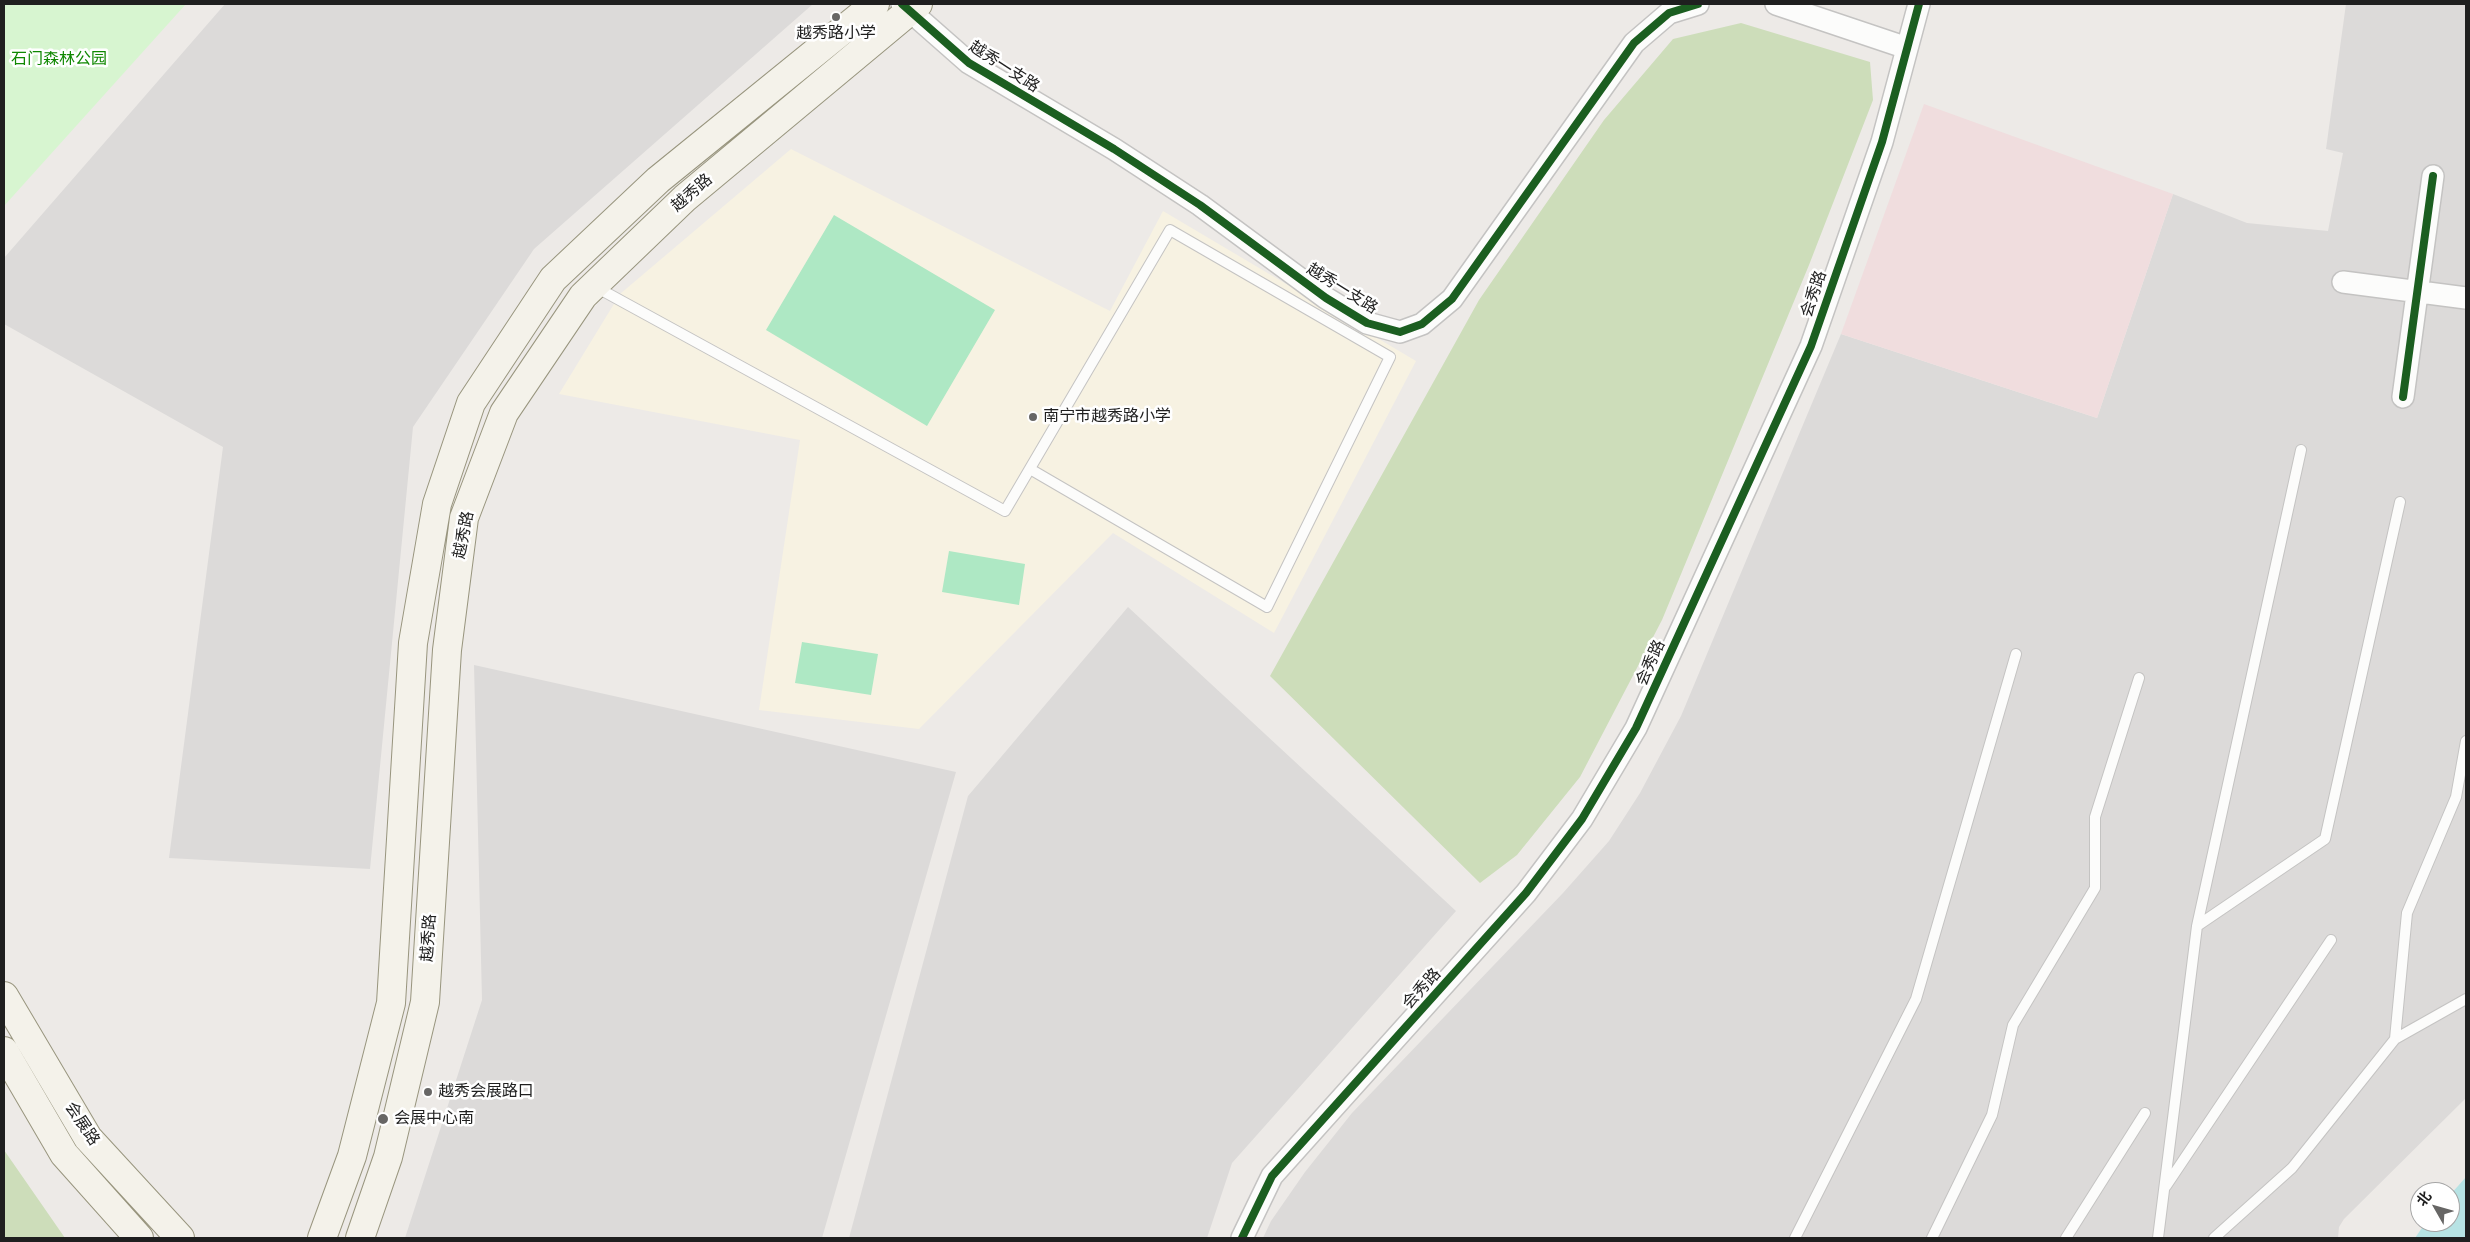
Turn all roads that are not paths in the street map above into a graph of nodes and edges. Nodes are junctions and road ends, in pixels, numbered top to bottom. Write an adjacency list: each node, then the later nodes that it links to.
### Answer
1 (875, 4): 29 (main road, 越秀路)
2 (1698, 4): 5 (street, 越秀一支路)
3 (1776, 4): 6 (street)
4 (1919, 4): 6 (street, 会秀路)
5 (910, 6): 9 (main road, 越秀路)
6 (1907, 48): 31 (street, 会秀路)
7 (2433, 176): 10 (street)
8 (2343, 282): 10 (street)
9 (593, 286): 14 (lane); 30 (main road, 越秀路)
10 (2416, 291): 11 (street); 12 (street)
11 (2466, 298)
12 (2403, 397)
13 (2301, 450): 19 (lane)
14 (1030, 468): 14 (lane)
15 (2400, 502): 19 (lane)
16 (2016, 654): 32 (lane)
17 (2139, 678): 33 (lane)
18 (2466, 741): 23 (lane)
19 (2197, 926): 26 (lane)
20 (2331, 940): 26 (lane)
21 (4, 996): 28 (main road, 会展路)
22 (2466, 999): 23 (lane)
23 (2395, 1039): 36 (lane)
24 (4, 1051): 27 (main road, 会展路)
25 (2145, 1113): 34 (lane)
26 (2164, 1189): 35 (lane)
27 (139, 1238)
28 (180, 1238)
29 (322, 1238)
30 (360, 1238)
31 (1242, 1238)
32 (1796, 1238)
33 (1932, 1238)
34 (2066, 1238)
35 (2158, 1238)
36 (2214, 1238)

